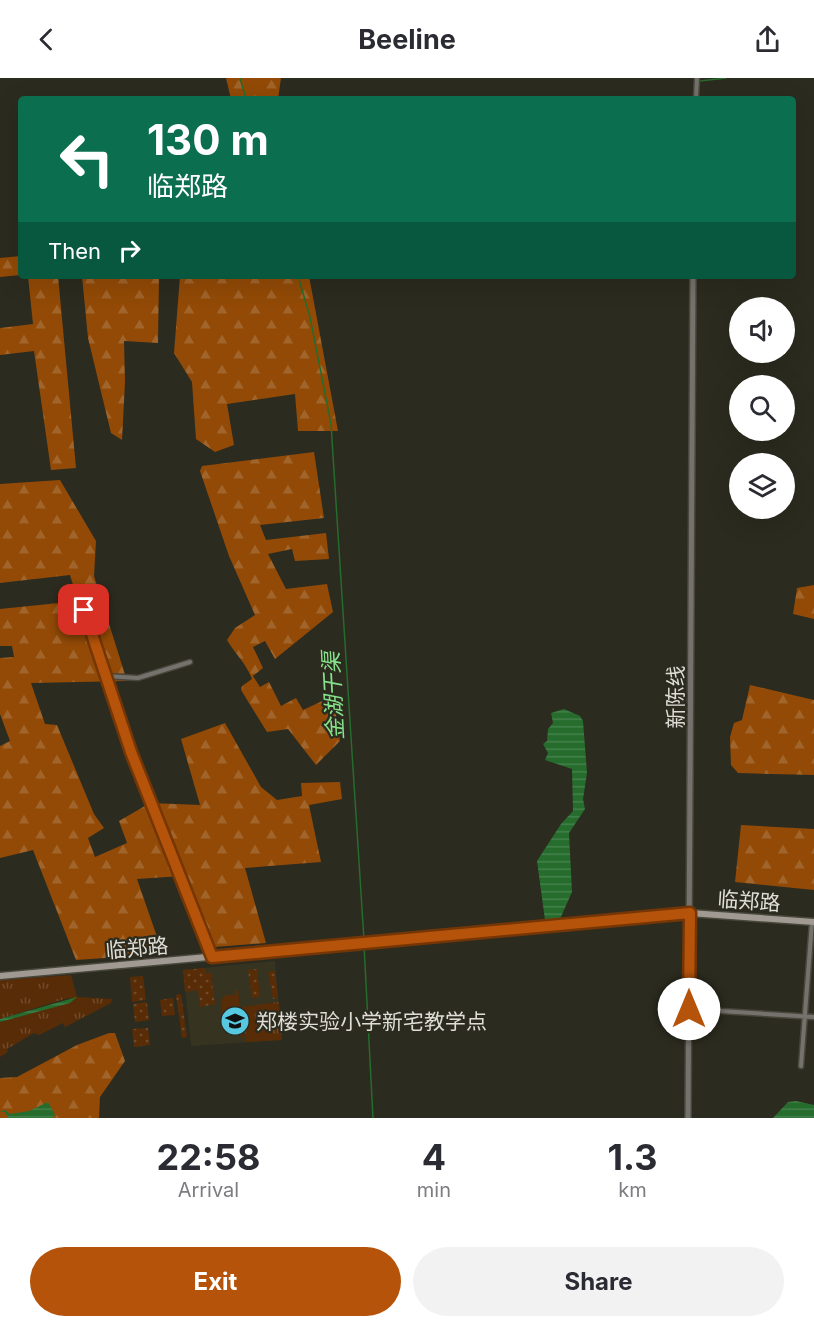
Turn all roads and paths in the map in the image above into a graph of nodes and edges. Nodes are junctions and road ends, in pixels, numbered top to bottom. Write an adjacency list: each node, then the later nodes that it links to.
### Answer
1 (696, 78): 2 (street)
2 (696, 96)
3 (693, 279): 7 (street, 新陈线)
4 (84, 610): 6 (street)
5 (190, 662): 6 (street)
6 (105, 676): 9 (street)
7 (690, 913): 8 (main road, 临郑路); 9 (main road, 临郑路); 11 (street, 新陈线)
8 (813, 922): 12 (street)
9 (212, 957): 10 (main road, 临郑路)
10 (0, 976)
11 (689, 1009): 12 (street); 15 (street, 新陈线)
12 (805, 1017): 13 (street); 14 (street)
13 (814, 1017)
14 (801, 1066)
15 (688, 1118)

